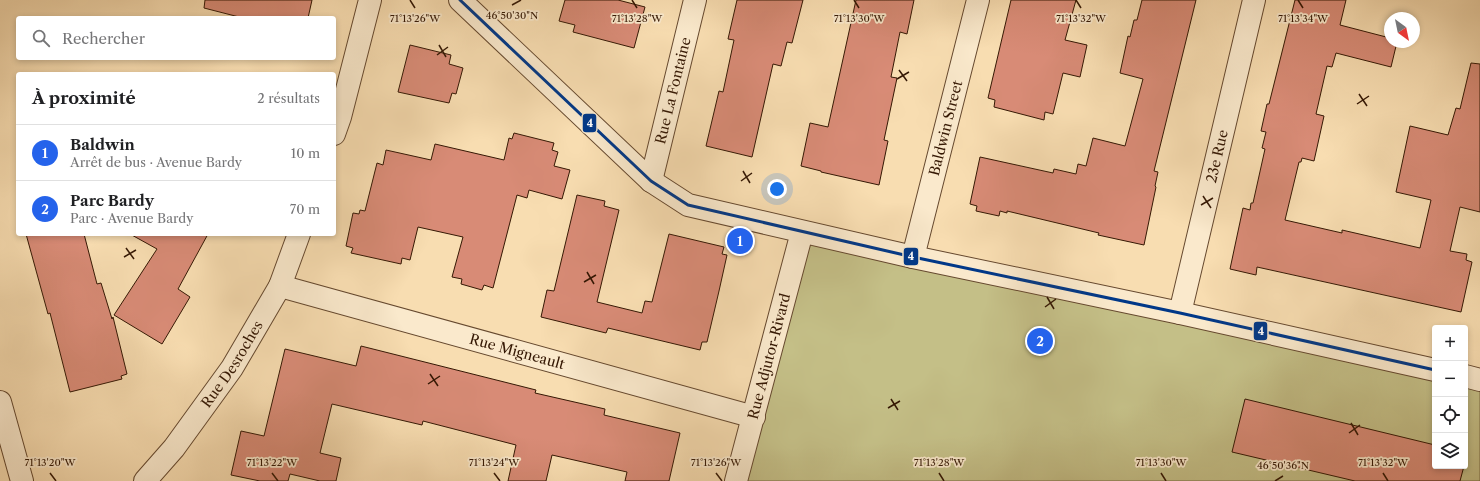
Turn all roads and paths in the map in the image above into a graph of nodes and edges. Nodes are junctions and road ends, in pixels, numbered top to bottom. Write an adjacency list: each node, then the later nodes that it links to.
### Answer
1 (370, 0): 6 (street)
2 (460, 0): 7 (street)
3 (695, 0): 7 (street, Rue La Fontaine)
4 (978, 0): 10 (street, Baldwin Street)
5 (1254, 0): 12 (street, 23e Rue)
6 (336, 128)
7 (651, 181): 8 (street)
8 (802, 232): 10 (street); 17 (street, Rue Adjutor-Rivard)
9 (297, 236): 11 (street, Rue Desroches)
10 (914, 257): 12 (street)
11 (280, 286): 17 (street, Rue Migneault); 20 (street, Rue Desroches)
12 (1180, 313): 13 (street)
13 (1432, 369)
14 (1468, 377): 15 (street)
15 (1480, 380)
16 (0, 402): 19 (street)
17 (754, 417): 18 (street, Rue Adjutor-Rivard)
18 (740, 478)
19 (22, 481)
20 (145, 481)

